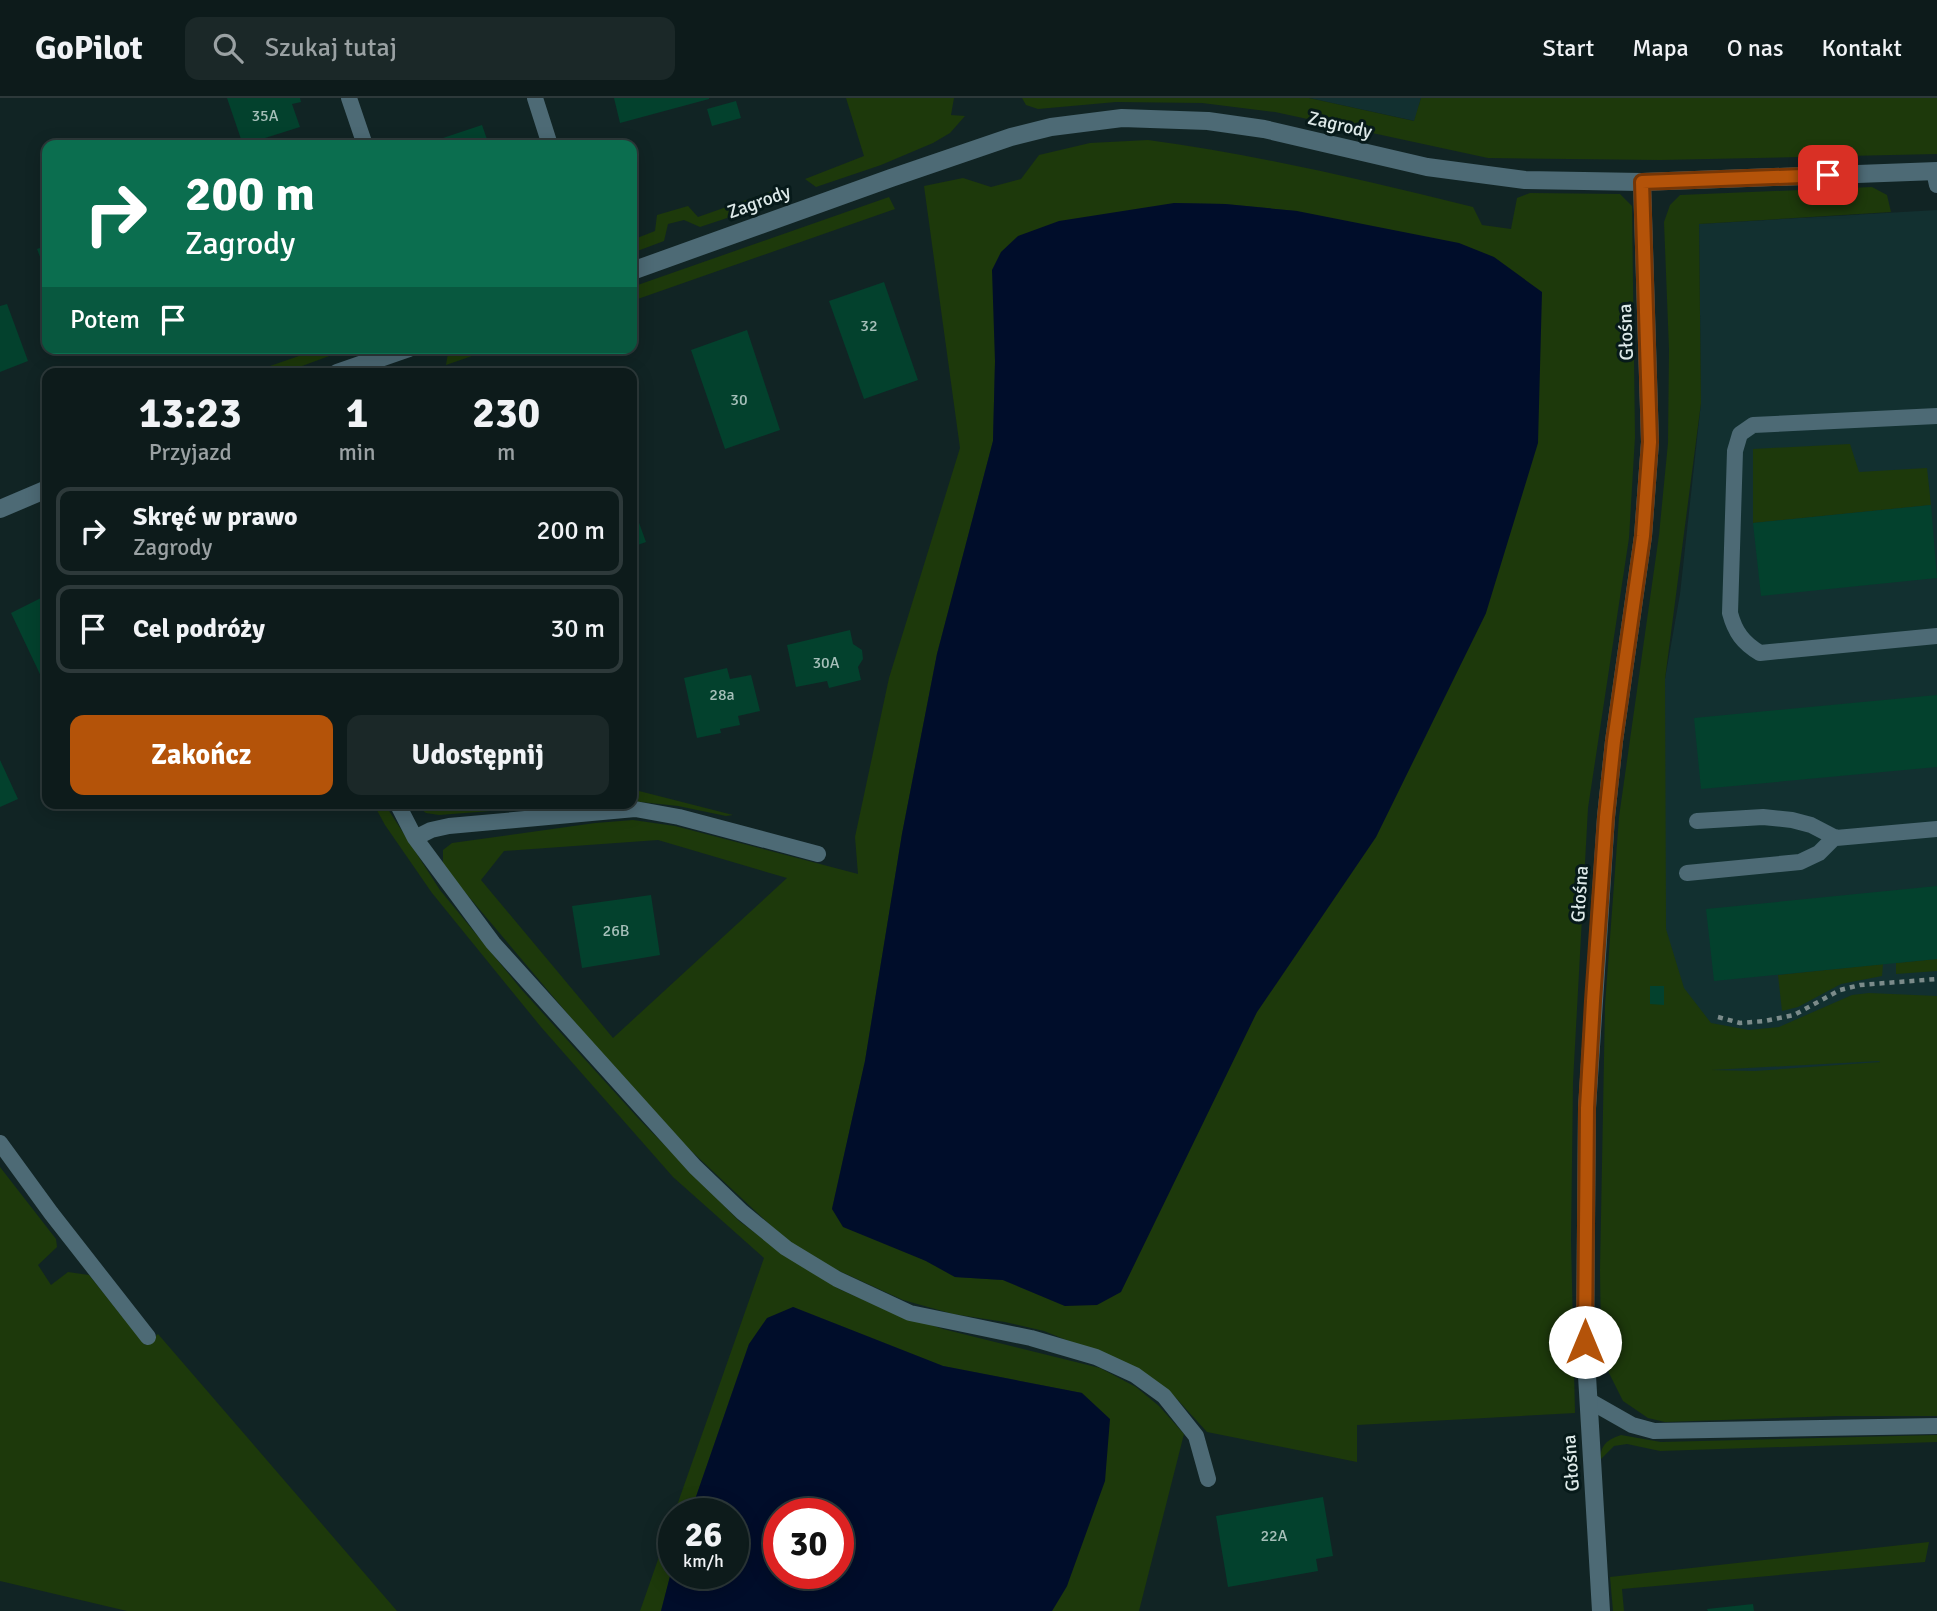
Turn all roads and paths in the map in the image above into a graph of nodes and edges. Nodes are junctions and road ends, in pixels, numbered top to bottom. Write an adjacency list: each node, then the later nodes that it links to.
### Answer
1 (349, 98): 3 (lane)
2 (534, 98): 4 (lane)
3 (363, 140)
4 (548, 140)
5 (1936, 176): 6 (street, Zagrody)
6 (1642, 182): 7 (street, Zagrody); 25 (street, Głośna)
7 (637, 269)
8 (392, 354): 9 (street)
9 (351, 368)
10 (1937, 416): 13 (lane)
11 (42, 491): 12 (street)
12 (0, 509)
13 (1937, 636)
14 (400, 809): 18 (lane)
15 (1697, 821): 17 (lane)
16 (1937, 829): 17 (lane)
17 (1835, 837): 20 (lane)
18 (415, 838): 19 (lane); 27 (lane)
19 (818, 854)
20 (1687, 873)
21 (1937, 979): 22 (path)
22 (1718, 1017)
23 (0, 1143): 24 (lane)
24 (148, 1337)
25 (1588, 1400): 26 (lane); 28 (street, Głośna)
26 (1937, 1426)
27 (1208, 1479)
28 (1601, 1611)

